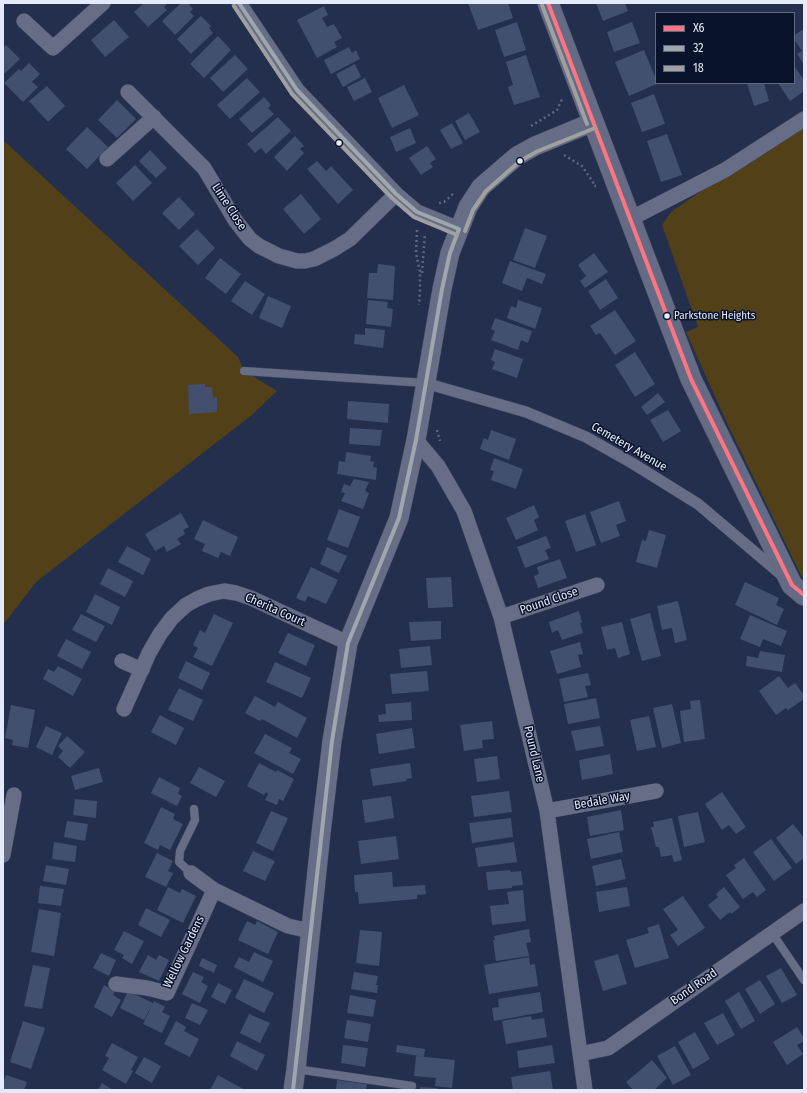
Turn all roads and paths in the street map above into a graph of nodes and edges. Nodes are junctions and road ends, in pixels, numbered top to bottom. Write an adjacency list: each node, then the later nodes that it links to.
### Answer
1 (103, 3): 4 (street)
2 (239, 3): 15 (street)
3 (548, 3): 9 (main road)
4 (24, 22)
5 (128, 92): 7 (street, Lime Close)
6 (563, 96): 10 (path)
7 (154, 117): 12 (street); 15 (street, Lime Close)
8 (804, 120): 18 (street)
9 (593, 122): 13 (main road); 19 (street)
10 (527, 128)
11 (557, 156): 13 (path)
12 (107, 159)
13 (614, 178): 18 (main road)
14 (456, 192): 16 (path)
15 (396, 194): 16 (street)
16 (410, 206): 17 (street)
17 (429, 217): 19 (street); 20 (path)
18 (630, 218): 25 (main road)
19 (459, 229): 22 (street)
20 (422, 272)
21 (244, 371): 22 (lane)
22 (425, 383): 23 (street); 25 (street, Cemetery Avenue)
23 (416, 440): 26 (street, Pound Lane); 27 (street)
24 (597, 585): 26 (street, Pound Close)
25 (798, 590)
26 (501, 618): 34 (street, Pound Lane)
27 (348, 643): 29 (street, Cherita Court); 39 (street)
28 (122, 661): 29 (street)
29 (142, 670): 30 (street, Cherita Court)
30 (124, 710)
31 (656, 791): 34 (street, Bedale Way)
32 (14, 795): 35 (street)
33 (194, 809): 36 (lane)
34 (547, 811): 43 (street, Pound Lane)
35 (3, 855)
36 (191, 873): 37 (street)
37 (214, 890): 39 (street); 42 (street, Wellow Gardens)
38 (804, 911): 40 (street, Bond Road)
39 (310, 931): 44 (street)
40 (772, 933): 41 (lane); 43 (street, Bond Road)
41 (804, 980)
42 (116, 984)
43 (580, 1054): 47 (street, Pound Lane)
44 (296, 1069): 45 (lane); 46 (street)
45 (412, 1086)
46 (293, 1090)
47 (585, 1090)

